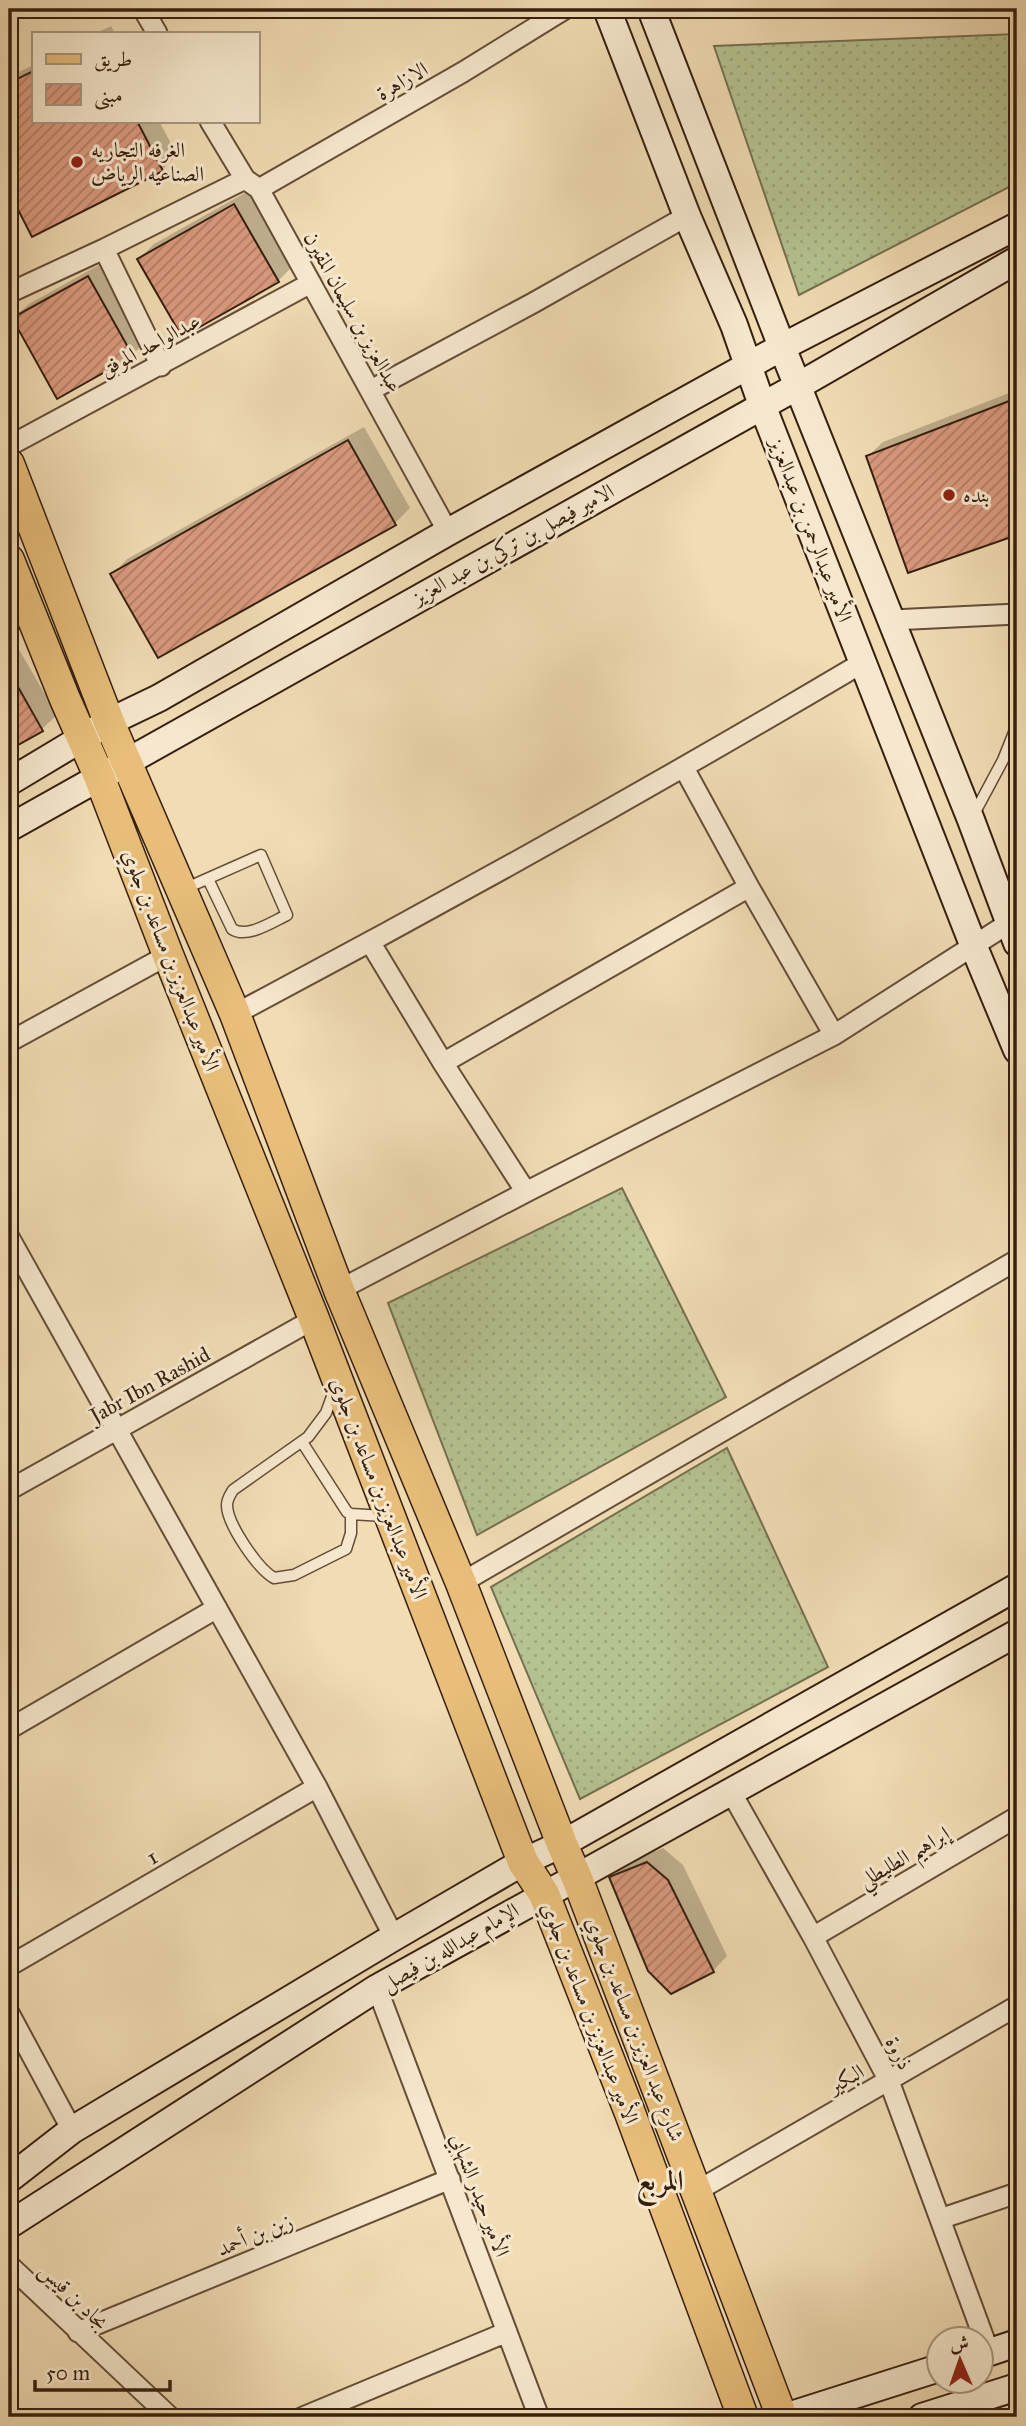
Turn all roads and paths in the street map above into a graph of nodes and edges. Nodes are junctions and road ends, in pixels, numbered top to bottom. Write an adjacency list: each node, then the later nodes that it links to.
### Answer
1 (143, 9): 6 (street)
2 (565, 9): 8 (street, الازاهرة)
3 (607, 9): 9 (street, الأمير عبدالرحمن بن عبدالعزيز)
4 (651, 9): 5 (street); 15 (street, الأمير عبدالرحمن بن عبدالعزيز)
5 (665, 9)
6 (157, 32)
7 (211, 122): 8 (street, عبدالعزيز بن سليمان المقيرن)
8 (252, 184): 11 (street, الازاهرة); 13 (street, عبدالعزيز بن سليمان المقيرن)
9 (687, 216): 17 (street, الأمير عبدالرحمن بن عبدالعزيز); 19 (street)
10 (1017, 226): 15 (street, الامير فيصل بن تركي بن عبد العزيز)
11 (104, 249): 14 (street, الازاهرة); 16 (street)
12 (1017, 260): 18 (street, الامير فيصل بن تركي بن عبد العزيز)
13 (311, 283): 16 (street, عبدالواحد الموفق); 19 (street, عبدالعزيز بن سليمان المقيرن)
14 (9, 293)
15 (782, 348): 17 (street, الامير فيصل بن تركي بن عبد العزيز); 18 (street, الأمير عبدالرحمن بن عبدالعزيز)
16 (161, 366): 21 (street, عبدالواحد الموفق)
17 (749, 366): 20 (street, الأمير عبدالرحمن بن عبدالعزيز); 23 (street, الامير فيصل بن تركي بن عبد العزيز)
18 (798, 386): 20 (street, الامير فيصل بن تركي بن عبد العزيز); 26 (street, الأمير عبدالرحمن بن عبدالعزيز)
19 (371, 390): 23 (street, عبدالعزيز بن سليمان المقيرن)
20 (762, 405): 27 (street, الأمير عبدالرحمن بن عبدالعزيز); 31 (street, الامير فيصل بن تركي بن عبد العزيز)
21 (9, 446)
22 (9, 464): 28 (main road, الأمير عبدالعزيز بن مساعد بن جلوي)
23 (448, 533): 28 (street, الامير فيصل بن تركي بن عبد العزيز)
24 (9, 560): 30 (main road, الأمير عبدالعزيز بن مساعد بن جلوي)
25 (1017, 614): 26 (street)
26 (892, 620): 35 (street, الأمير عبدالرحمن بن عبدالعزيز)
27 (862, 663): 32 (street); 41 (street, الأمير عبدالرحمن بن عبدالعزيز)
28 (109, 722): 30 (street, الامير فيصل بن تركي بن عبد العزيز); 31 (main road, الأمير عبدالعزيز بن مساعد بن جلوي)
29 (1017, 725): 35 (lane)
30 (82, 738): 33 (main road, الأمير عبدالعزيز بن مساعد بن جلوي); 34 (street, الامير فيصل بن تركي بن عبد العزيز)
31 (126, 761): 33 (street, الامير فيصل بن تركي بن عبد العزيز); 37 (main road, الأمير عبدالعزيز بن مساعد بن جلوي)
32 (684, 768): 38 (street); 40 (street)
33 (99, 776): 36 (street, الامير فيصل بن تركي بن عبد العزيز); 42 (main road, الأمير عبدالعزيز بن مساعد بن جلوي)
34 (9, 782)
35 (971, 820): 39 (street, الأمير عبدالرحمن بن عبدالعزيز)
36 (9, 828)
37 (195, 884): 37 (lane); 43 (main road, الأمير عبدالعزيز بن مساعد بن جلوي)
38 (749, 887): 44 (street); 47 (street)
39 (1013, 933): 41 (street)
40 (370, 942): 43 (street); 47 (street)
41 (974, 947): 44 (street); 46 (street, الأمير عبدالرحمن بن عبدالعزيز)
42 (168, 955): 45 (street); 52 (main road, الأمير عبدالعزيز بن مساعد بن جلوي)
43 (235, 1014): 51 (main road, الأمير عبدالعزيز بن مساعد بن جلوي)
44 (834, 1035): 48 (street)
45 (9, 1042)
46 (1017, 1050)
47 (443, 1063): 48 (street)
48 (526, 1192): 51 (street)
49 (9, 1237): 54 (street)
50 (1017, 1259): 59 (street)
51 (339, 1290): 59 (main road, الأمير عبدالعزيز بن مساعد بن جلوي)
52 (314, 1319): 53 (main road, الأمير عبدالعزيز بن مساعد بن جلوي); 54 (street, Jabr Ibn Rashid)
53 (338, 1381): 55 (lane); 58 (main road, الأمير عبدالعزيز بن مساعد بن جلوي)
54 (117, 1429): 56 (street, Jabr Ibn Rashid); 61 (street)
55 (302, 1442): 57 (lane); 57 (lane)
56 (9, 1490)
57 (351, 1514): 58 (lane)
58 (390, 1516): 72 (main road, الأمير عبدالعزيز بن مساعد بن جلوي)
59 (461, 1583): 71 (main road, الأمير عبدالعزيز بن مساعد بن جلوي)
60 (1017, 1587): 63 (street, الإمام عبدالله بن فيصل)
61 (217, 1608): 67 (street); 68 (street)
62 (1017, 1633): 64 (street, الإمام عبدالله بن فيصل)
63 (916, 1644): 64 (street); 65 (street, الإمام عبدالله بن فيصل)
64 (939, 1676): 66 (street, الإمام عبدالله بن فيصل)
65 (834, 1690): 66 (street); 71 (street, الإمام عبدالله بن فيصل)
66 (858, 1721): 69 (street, الإمام عبدالله بن فيصل)
67 (9, 1729)
68 (317, 1787): 75 (street); 77 (street, 1)
69 (731, 1792): 73 (street, الإمام عبدالله بن فيصل); 76 (street, ذروة)
70 (1017, 1817): 76 (street, إبراهيم الطليطلي)
71 (562, 1844): 72 (street, الإمام عبدالله بن فيصل); 73 (main road, الأمير عبدالعزيز بن مساعد بن جلوي)
72 (523, 1862): 74 (main road, الأمير عبدالعزيز بن مساعد بن جلوي); 75 (street, الإمام عبدالله بن فيصل)
73 (577, 1878): 74 (street, الإمام عبدالله بن فيصل); 85 (main road, شارع عبد العزيز بن مساعد بن جلوي)
74 (544, 1894): 78 (street, الإمام عبدالله بن فيصل); 100 (main road, الأمير عبدالعزيز بن مساعد بن جلوي)
75 (394, 1937): 82 (street, الإمام عبدالله بن فيصل)
76 (813, 1937): 81 (street, ذروة)
77 (9, 1966)
78 (377, 1988): 84 (street, الأمير حيدر الشهابي); 88 (street, الإمام عبدالله بن فيصل)
79 (1017, 2006): 81 (street, البكير)
80 (9, 2013): 82 (street)
81 (889, 2081): 85 (street, البكير); 87 (street, ذروة)
82 (72, 2130): 83 (street, الإمام عبدالله بن فيصل)
83 (9, 2179)
84 (450, 2179): 91 (street, زين بن أحمد); 92 (street, الأمير حيدر الشهابي)
85 (697, 2191): 101 (main road, شارع عبد العزيز بن مساعد بن جلوي)
86 (1017, 2193): 87 (street)
87 (940, 2219): 90 (street, ذروة)
88 (9, 2225)
89 (9, 2265): 91 (street, بجاد بن قيس)
90 (975, 2324)
91 (78, 2332): 97 (street, بجاد بن قيس)
92 (507, 2332): 98 (street); 99 (street, الأمير حيدر الشهابي)
93 (1017, 2343): 94 (street)
94 (995, 2350)
95 (925, 2372): 101 (street)
96 (1017, 2387): 102 (street)
97 (170, 2417)
98 (303, 2417)
99 (539, 2417)
100 (743, 2417)
101 (784, 2417)
102 (922, 2417)

